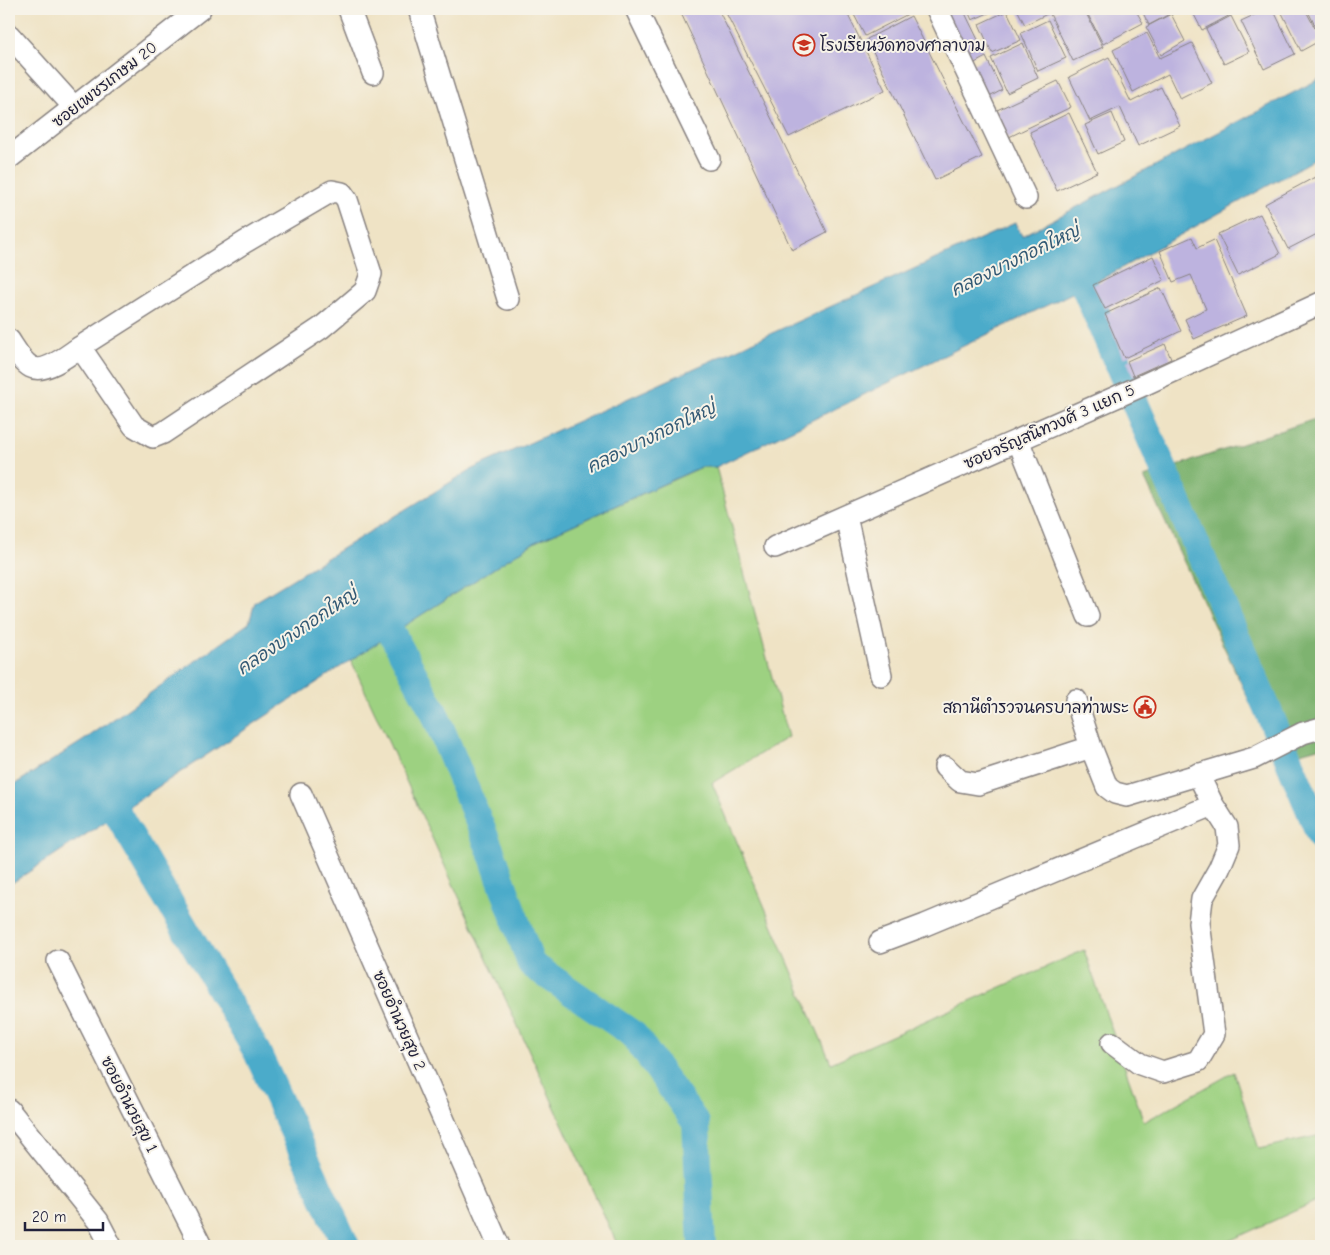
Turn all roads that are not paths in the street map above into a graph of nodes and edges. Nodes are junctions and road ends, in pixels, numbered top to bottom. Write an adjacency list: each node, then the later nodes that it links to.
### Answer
1 (200, 9): 8 (street, ซอยเพชรเกษม 20)
2 (349, 9): 7 (street)
3 (419, 9): 12 (street)
4 (636, 9): 10 (street)
5 (937, 9): 11 (street)
6 (9, 35): 8 (street)
7 (373, 72)
8 (74, 107): 9 (street, ซอยเพชรเกษม 20)
9 (9, 158)
10 (709, 159)
11 (1026, 198)
12 (508, 299)
13 (1321, 302): 16 (street, ซอยจรัญสนิทวงศ์ 3 แยก 5)
14 (9, 340): 15 (street)
15 (80, 348): 15 (street)
16 (1018, 440): 17 (street, ซอยจรัญสนิทวงศ์ 3 แยก 5); 19 (street)
17 (846, 516): 18 (street, ซอยจรัญสนิทวงศ์ 3 แยก 5); 20 (street)
18 (775, 547)
19 (1088, 616)
20 (882, 675)
21 (1076, 700): 23 (street)
22 (1312, 730): 25 (street)
23 (1091, 747): 24 (street); 25 (street)
24 (945, 767)
25 (1198, 774): 27 (street)
26 (301, 794): 34 (street, ซอยอำนวยสุข 2)
27 (1213, 805): 28 (street); 30 (street)
28 (880, 942)
29 (58, 961): 33 (street, ซอยอำนวยสุข 1)
30 (1112, 1043)
31 (9, 1110): 32 (street)
32 (110, 1246)
33 (201, 1246)
34 (499, 1246)

